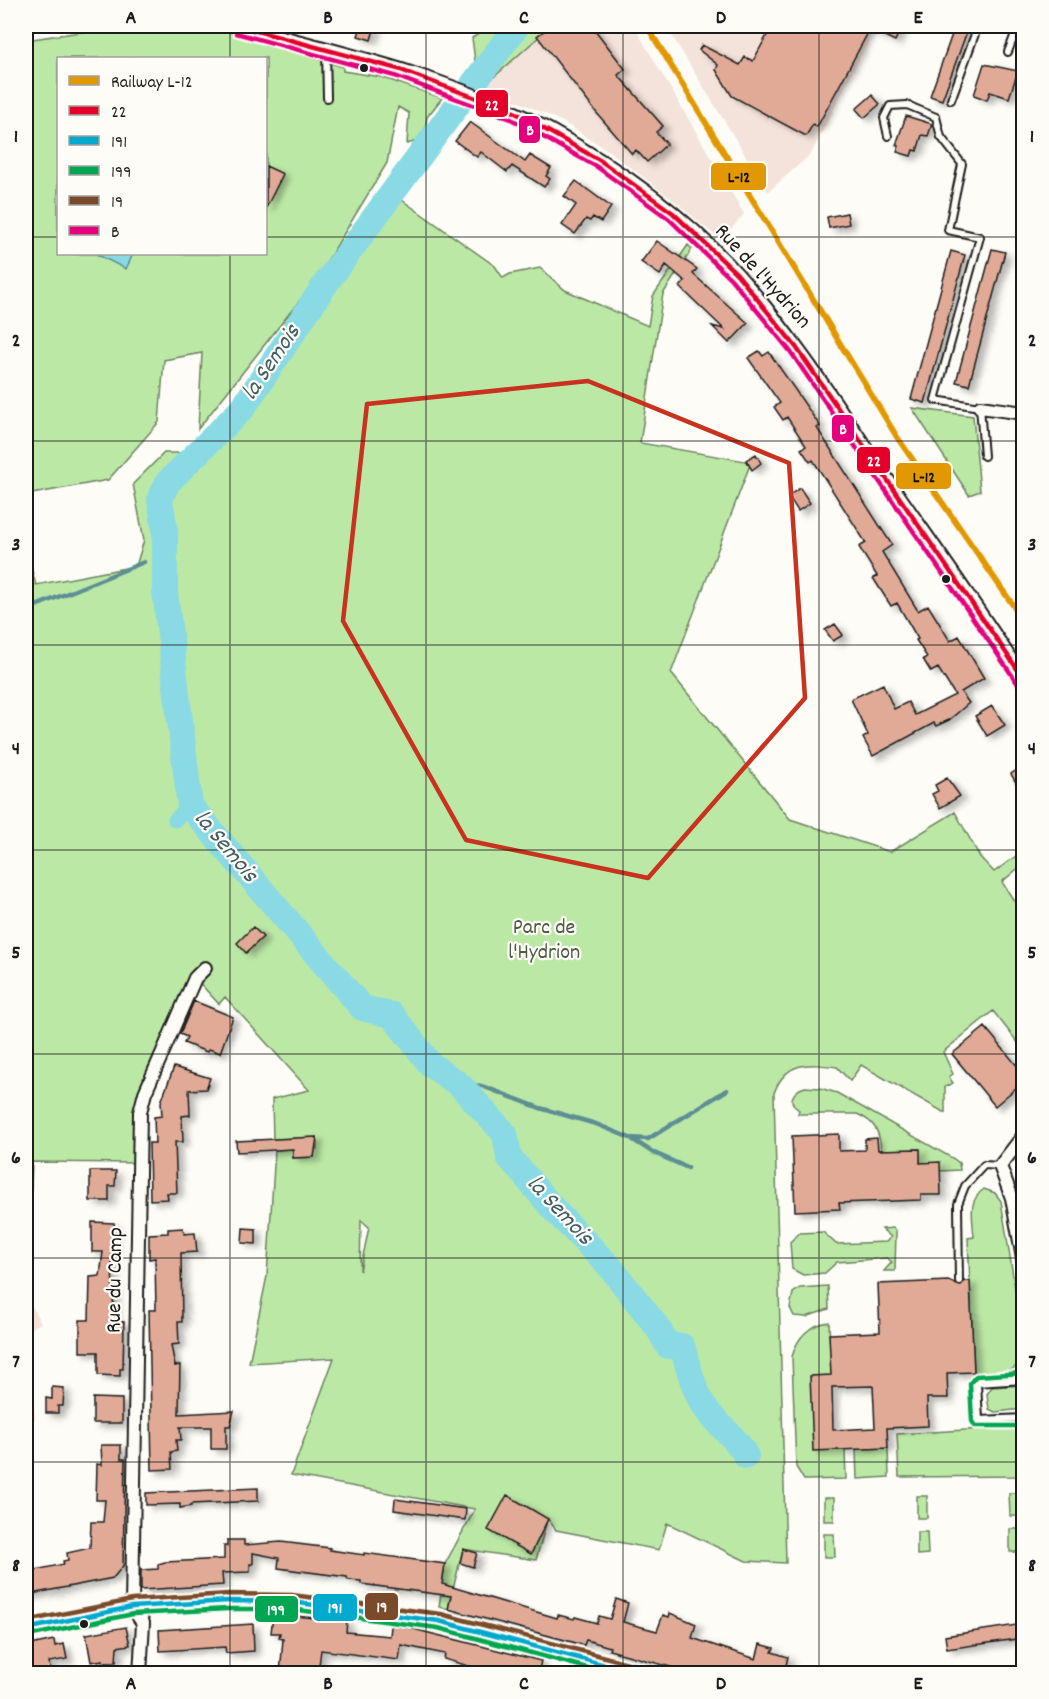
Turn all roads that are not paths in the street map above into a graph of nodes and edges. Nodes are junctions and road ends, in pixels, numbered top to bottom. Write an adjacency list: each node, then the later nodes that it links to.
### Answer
1 (238, 26): 4 (street, Rue de l'Hydrion)
2 (978, 26): 7 (lane)
3 (1018, 26): 5 (lane)
4 (326, 49): 6 (lane); 12 (street, Rue de l'Hydrion)
5 (1008, 52)
6 (327, 98)
7 (951, 100)
8 (888, 136): 9 (lane)
9 (980, 407): 10 (street); 11 (lane)
10 (1023, 413)
11 (984, 456)
12 (1023, 680)
13 (205, 968): 20 (street, Rue du Camp)
14 (1023, 1135): 15 (street)
15 (1000, 1166): 16 (street); 17 (lane)
16 (1023, 1264)
17 (959, 1281)
18 (1023, 1380): 19 (lane)
19 (1023, 1418)
20 (132, 1607): 21 (main road); 22 (street); 23 (main road)
21 (26, 1629)
22 (140, 1674)
23 (641, 1674)

